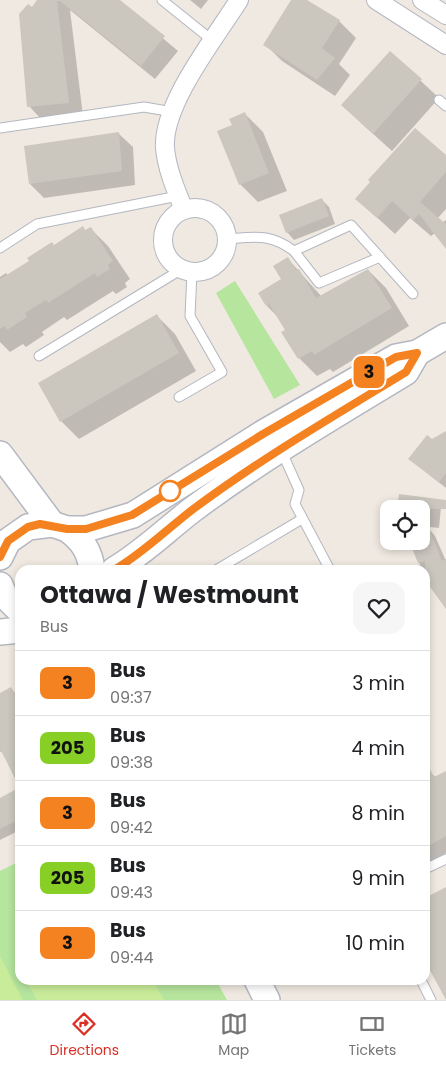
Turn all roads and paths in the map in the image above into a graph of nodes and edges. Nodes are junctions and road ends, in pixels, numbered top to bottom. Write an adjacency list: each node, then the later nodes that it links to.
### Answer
1 (162, 0): 6 (lane)
2 (239, 0): 6 (street)
3 (422, 0): 5 (street)
4 (383, 2): 7 (street)
5 (446, 14)
6 (213, 41): 8 (street)
7 (446, 44)
8 (173, 112): 9 (lane); 10 (street)
9 (0, 128)
10 (181, 203): 11 (street); 12 (lane); 15 (street)
11 (227, 239): 13 (lane); 15 (street)
12 (0, 248)
13 (294, 251): 14 (lane); 14 (lane)
14 (380, 257): 16 (lane)
15 (187, 271): 19 (lane); 20 (lane)
16 (413, 294)
17 (446, 336): 18 (main road)
18 (417, 353): 21 (main road); 24 (main road)
19 (40, 356)
20 (179, 397)
21 (281, 450): 23 (lane); 27 (main road)
22 (0, 454): 24 (main road)
23 (302, 519): 28 (lane); 29 (lane)
24 (60, 527): 25 (main road); 26 (main road)
25 (3, 540)
26 (91, 565)
27 (122, 565)
28 (224, 565)
29 (327, 565)
30 (0, 584): 31 (main road)
31 (15, 607)
32 (15, 614): 33 (main road)
33 (0, 620)
34 (15, 630): 35 (main road)
35 (0, 632)
36 (446, 859): 37 (lane)
37 (430, 867)
38 (260, 985): 40 (main road)
39 (424, 985): 41 (lane)
40 (267, 1000)
41 (432, 1000)

